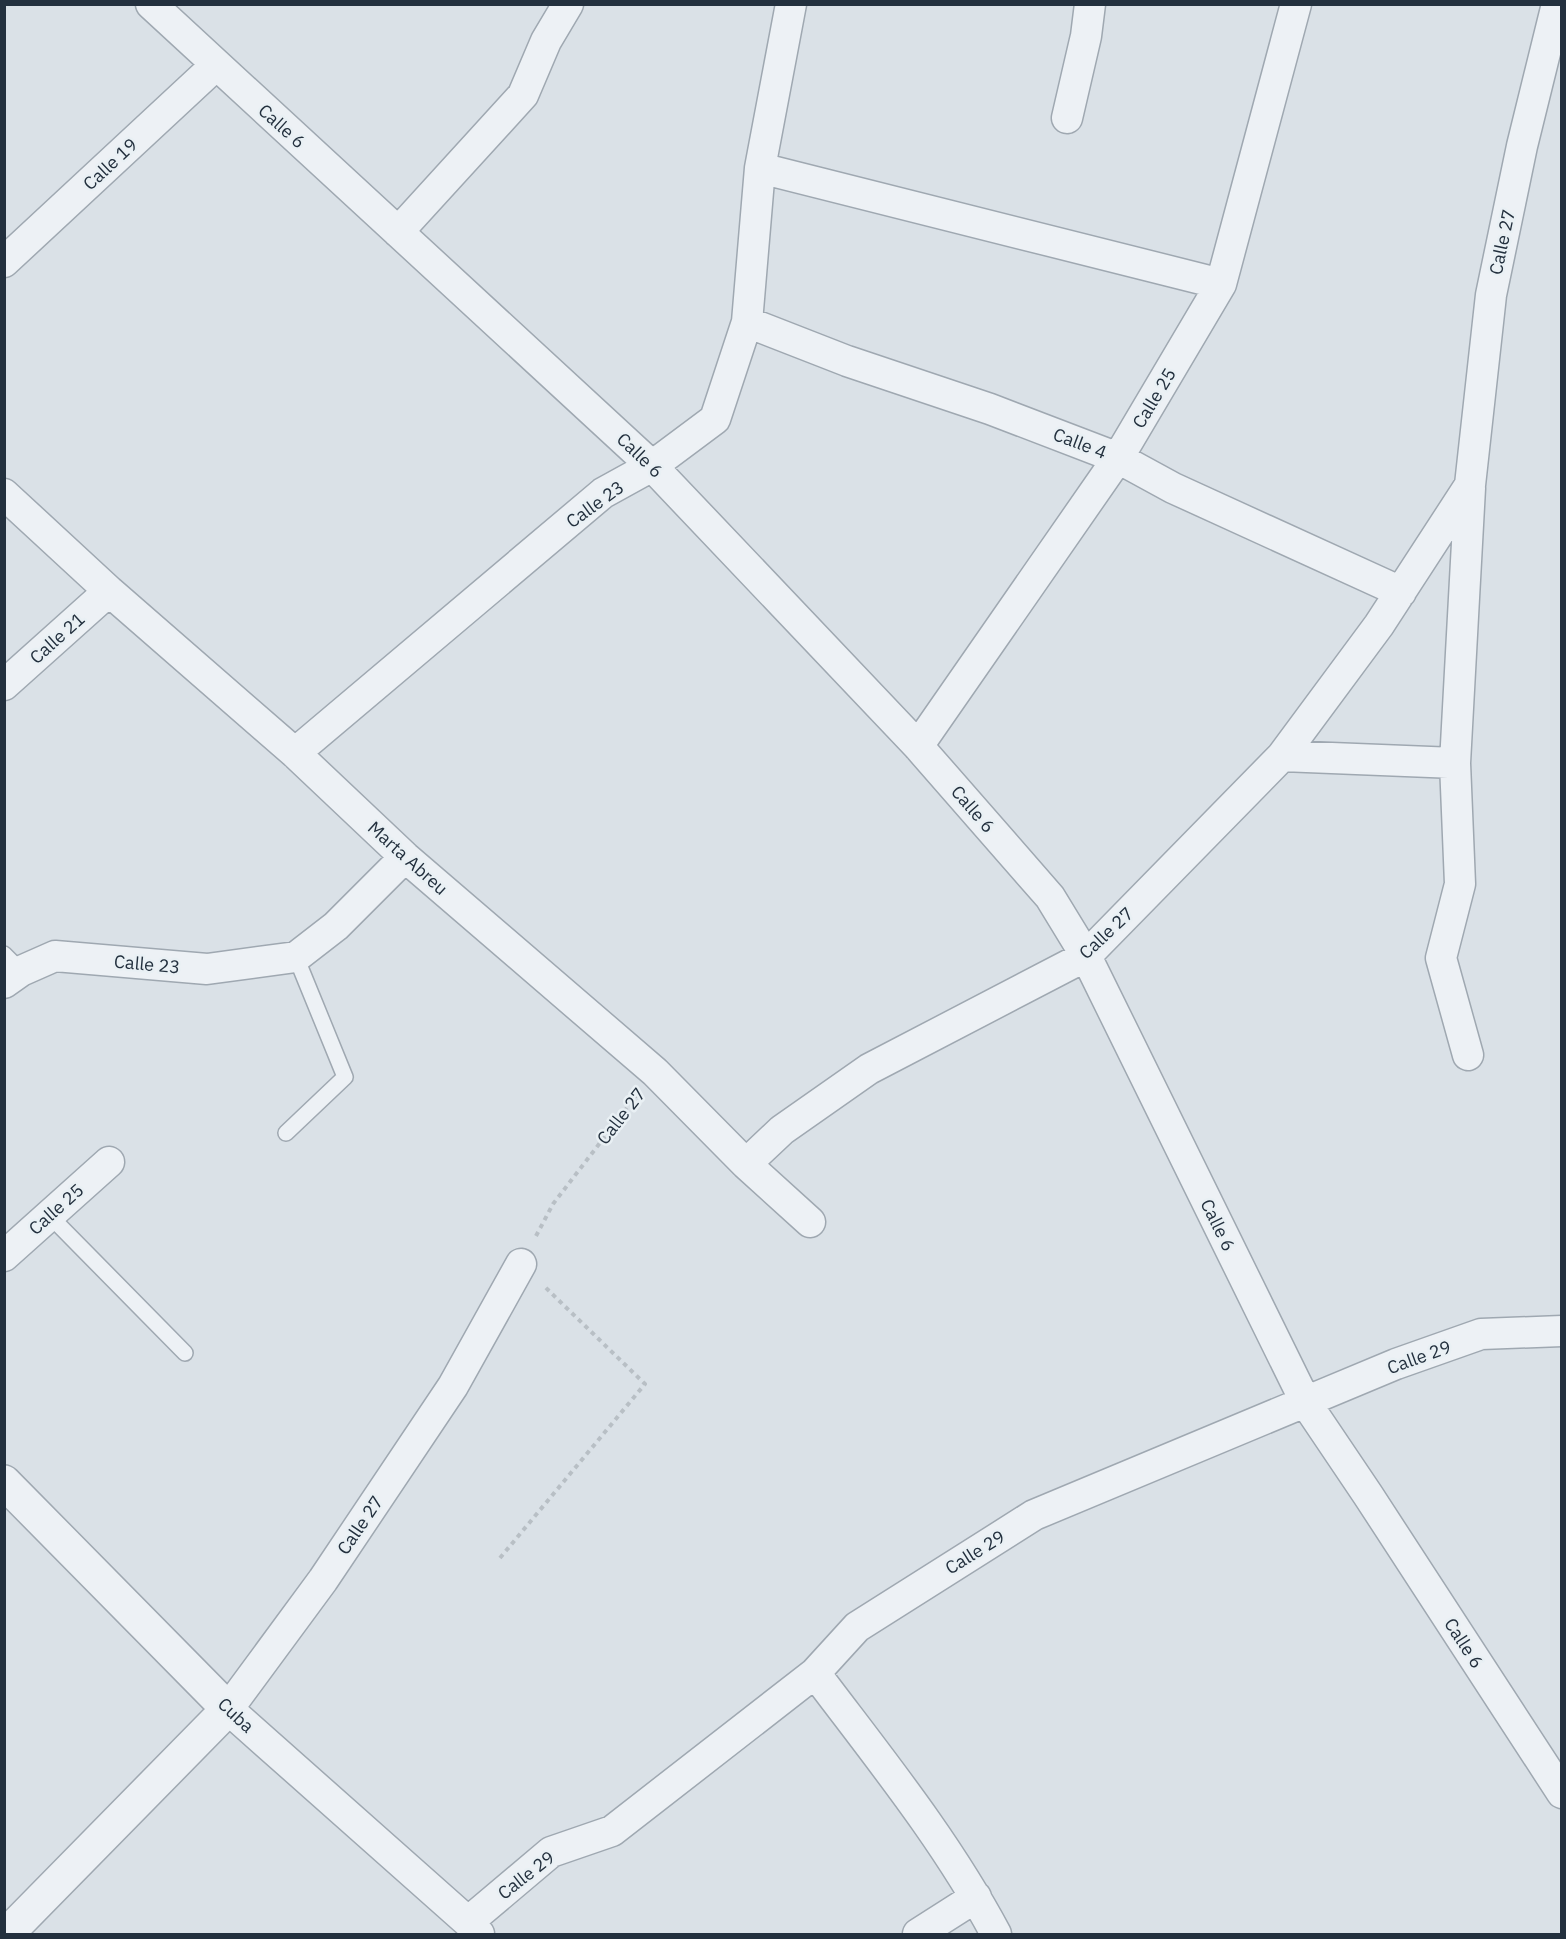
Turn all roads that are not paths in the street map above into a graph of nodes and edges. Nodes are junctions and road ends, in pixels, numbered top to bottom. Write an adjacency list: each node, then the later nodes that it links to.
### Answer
1 (151, 4): 7 (street, Calle 6)
2 (568, 4): 10 (street)
3 (791, 4): 9 (street, Calle 23)
4 (1090, 4): 8 (street)
5 (1296, 4): 12 (street, Calle 25)
6 (1557, 4): 16 (street, Calle 27)
7 (216, 65): 10 (street, Calle 6); 11 (street, Calle 19)
8 (1067, 118)
9 (760, 168): 12 (street); 13 (street, Calle 23)
10 (398, 232): 15 (street, Calle 6)
11 (4, 262)
12 (1221, 284): 14 (street, Calle 25)
13 (747, 322): 14 (street, Calle 4); 15 (street, Calle 23)
14 (1119, 458): 19 (street, Calle 4); 21 (street, Calle 25)
15 (652, 466): 21 (street, Calle 6); 22 (street, Calle 23)
16 (1470, 485): 19 (street, Calle 27); 24 (street, Calle 27)
17 (4, 494): 18 (street, Marta Abreu)
18 (109, 591): 20 (street, Calle 21); 22 (street, Marta Abreu)
19 (1401, 592): 23 (street, Calle 27)
20 (4, 685)
21 (918, 746): 26 (street, Calle 6)
22 (295, 753): 25 (street, Marta Abreu)
23 (1282, 756): 24 (street); 26 (street, Calle 27)
24 (1455, 763): 29 (street, Calle 27)
25 (405, 857): 27 (street); 32 (street, Marta Abreu)
26 (1086, 956): 32 (street, Calle 27); 39 (street, Calle 6)
27 (296, 957): 28 (street, Calle 23); 30 (lane)
28 (10, 969)
29 (1468, 1055)
30 (286, 1133)
31 (109, 1162): 33 (street, Calle 25)
32 (746, 1164): 34 (street, Marta Abreu)
33 (49, 1215): 35 (street, Calle 25); 38 (lane)
34 (810, 1222)
35 (4, 1256)
36 (521, 1264): 42 (street, Calle 27)
37 (1562, 1331): 39 (street, Calle 29)
38 (185, 1353)
39 (1306, 1403): 41 (street, Calle 29); 43 (street, Calle 6)
40 (4, 1482): 42 (street, Cuba)
41 (816, 1673): 44 (street); 45 (street, Calle 29)
42 (228, 1709): 45 (street, Cuba); 46 (street, Calle 27)
43 (1562, 1793)
44 (976, 1897): 47 (street); 48 (street)
45 (473, 1928)
46 (7, 1935)
47 (918, 1935)
48 (996, 1935)

